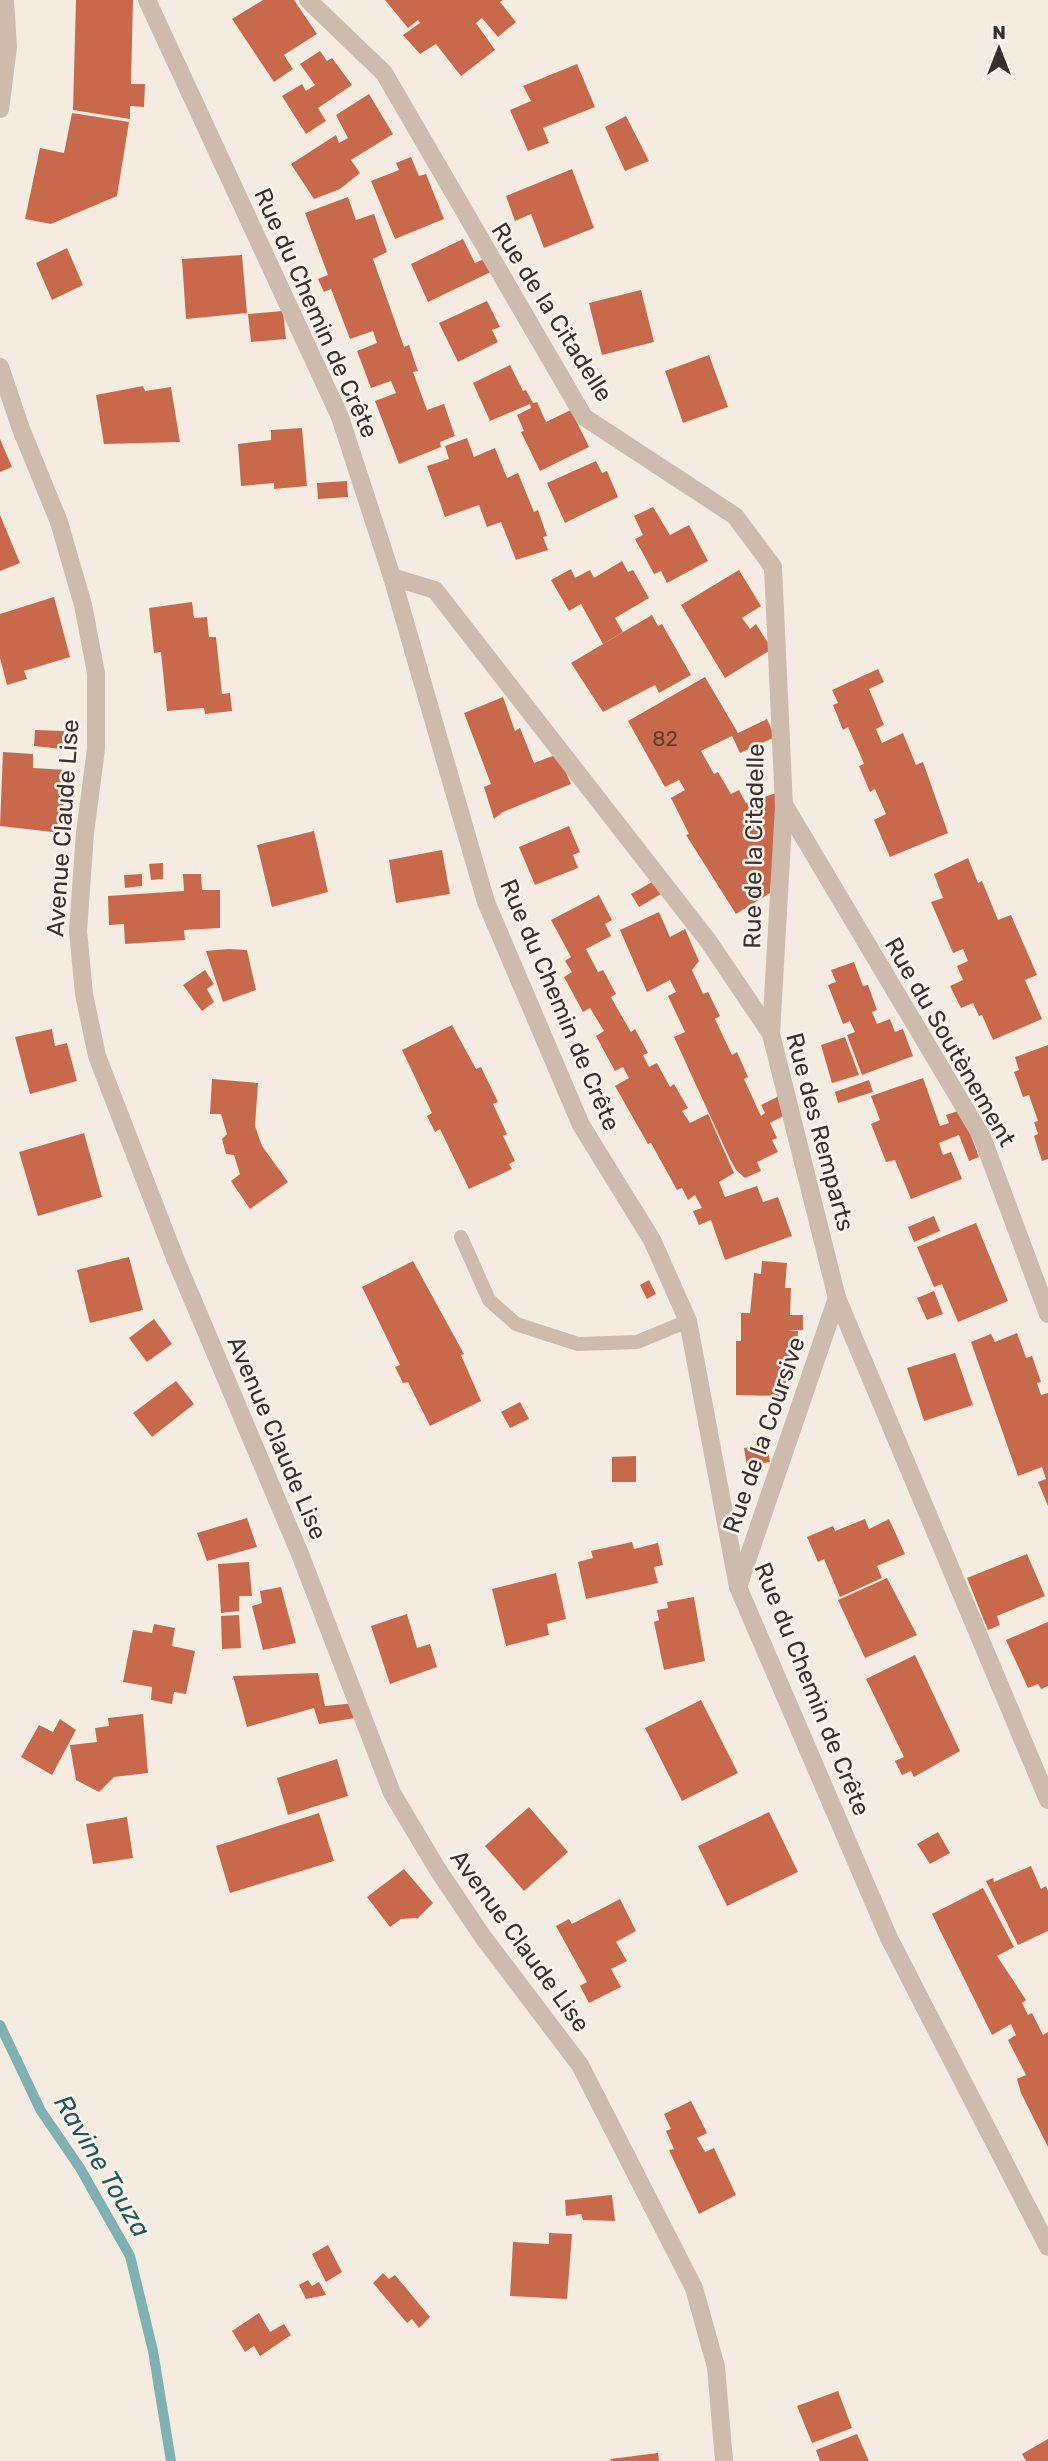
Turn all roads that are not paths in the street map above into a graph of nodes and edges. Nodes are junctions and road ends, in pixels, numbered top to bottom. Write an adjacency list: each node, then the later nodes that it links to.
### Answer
1 (5, 0): 4 (street)
2 (146, 0): 6 (street, Rue du Chemin de Crête)
3 (308, 0): 7 (street, Rue de la Citadelle)
4 (0, 109)
5 (0, 367): 16 (street, Avenue Claude Lise)
6 (392, 577): 8 (street, Rue des Remparts); 12 (street, Rue du Chemin de Crête)
7 (784, 806): 8 (street, Rue de la Citadelle); 11 (street, Rue du Soutènement)
8 (771, 1034): 10 (street, Rue des Remparts)
9 (461, 1237): 12 (lane)
10 (837, 1298): 13 (street, Rue de la Coursive); 14 (street, Rue des Remparts)
11 (1048, 1314)
12 (688, 1321): 13 (street, Rue du Chemin de Crête)
13 (738, 1587): 15 (street, Rue du Chemin de Crête)
14 (1048, 1800)
15 (1048, 2247)
16 (724, 2461)

